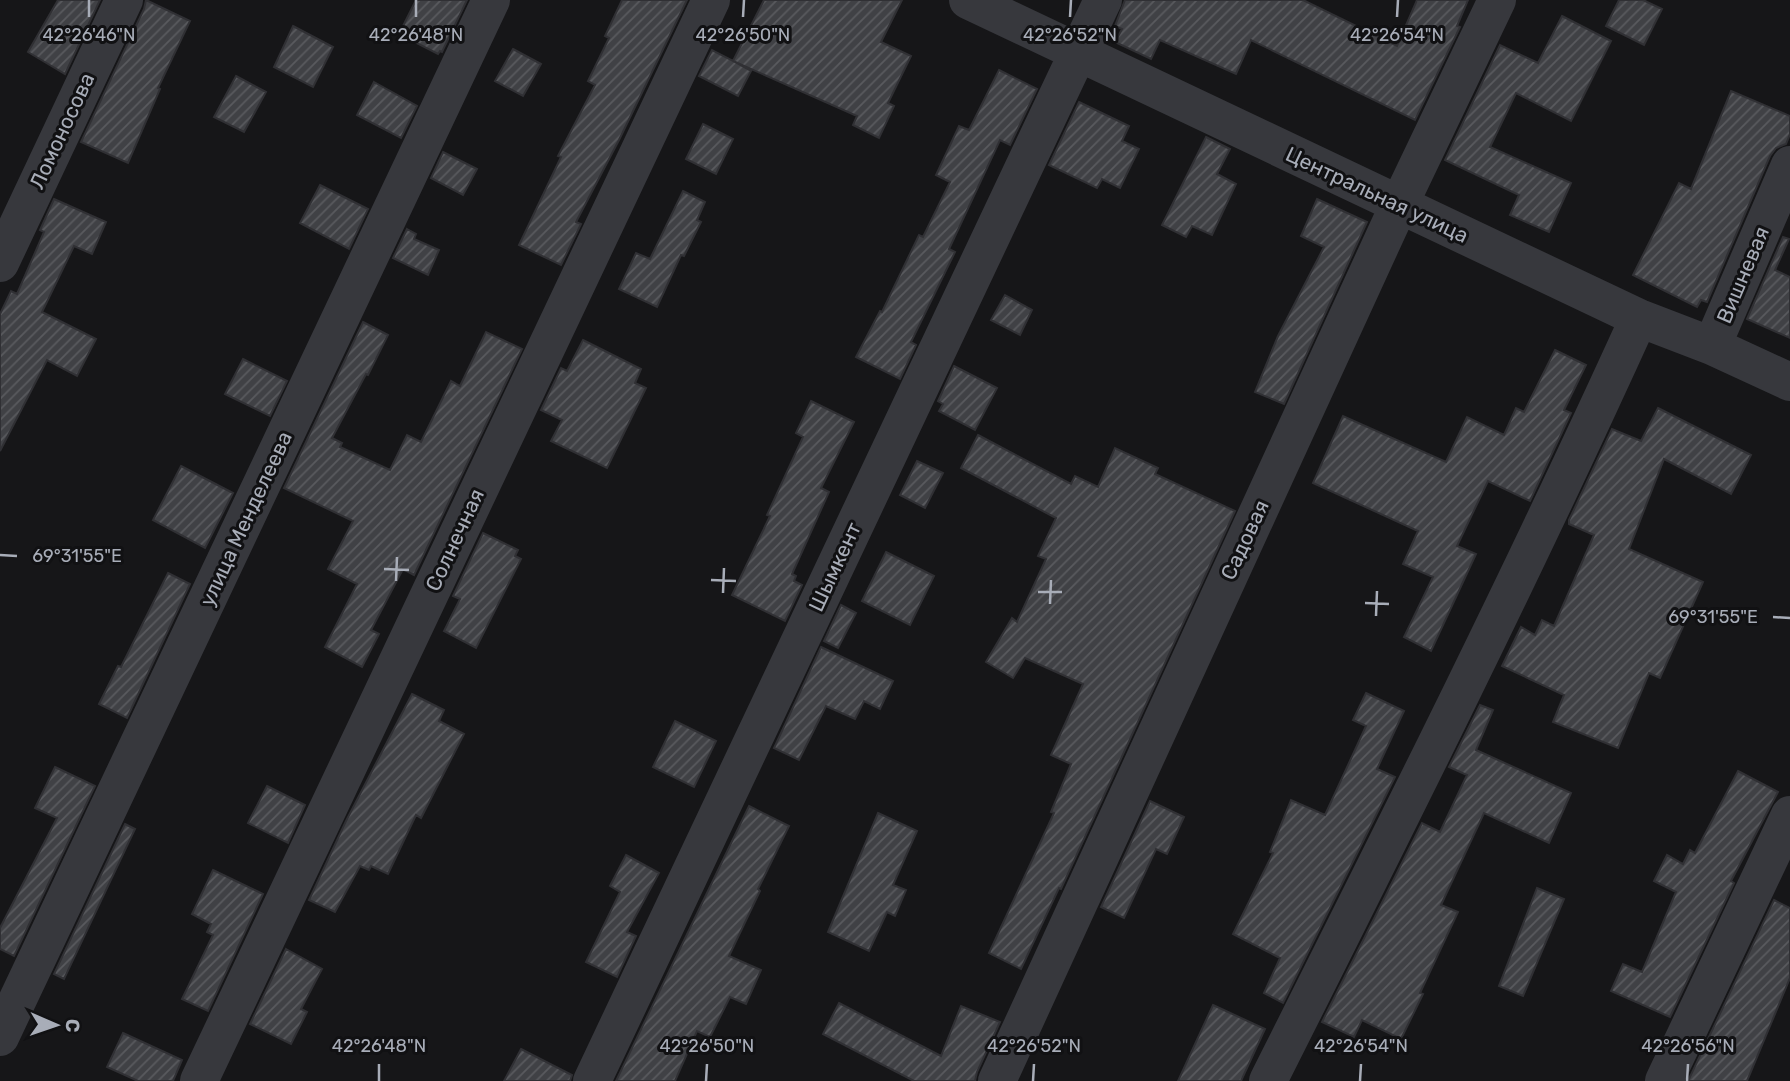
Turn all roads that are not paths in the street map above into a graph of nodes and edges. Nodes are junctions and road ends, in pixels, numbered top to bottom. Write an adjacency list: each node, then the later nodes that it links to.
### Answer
1 (124, 0): 10 (street, Ломоносова)
2 (491, 0): 15 (street, улица Менделеева)
3 (710, 0): 16 (street, Солнечная)
4 (968, 0): 7 (street, Центральная улица)
5 (1103, 0): 7 (street, Шымкент)
6 (1497, 0): 9 (street, Садовая)
7 (1078, 53): 9 (street, Центральная улица); 17 (street, Шымкент)
8 (1790, 165): 12 (street, Вишневая)
9 (1399, 205): 11 (street, Центральная улица); 18 (street, Садовая)
10 (0, 263)
11 (1639, 318): 12 (street, Центральная улица); 19 (street)
12 (1712, 346): 13 (street, Центральная улица)
13 (1790, 382)
14 (1790, 815): 20 (street)
15 (0, 1037)
16 (199, 1081)
17 (592, 1081)
18 (997, 1081)
19 (1268, 1081)
20 (1664, 1081)

